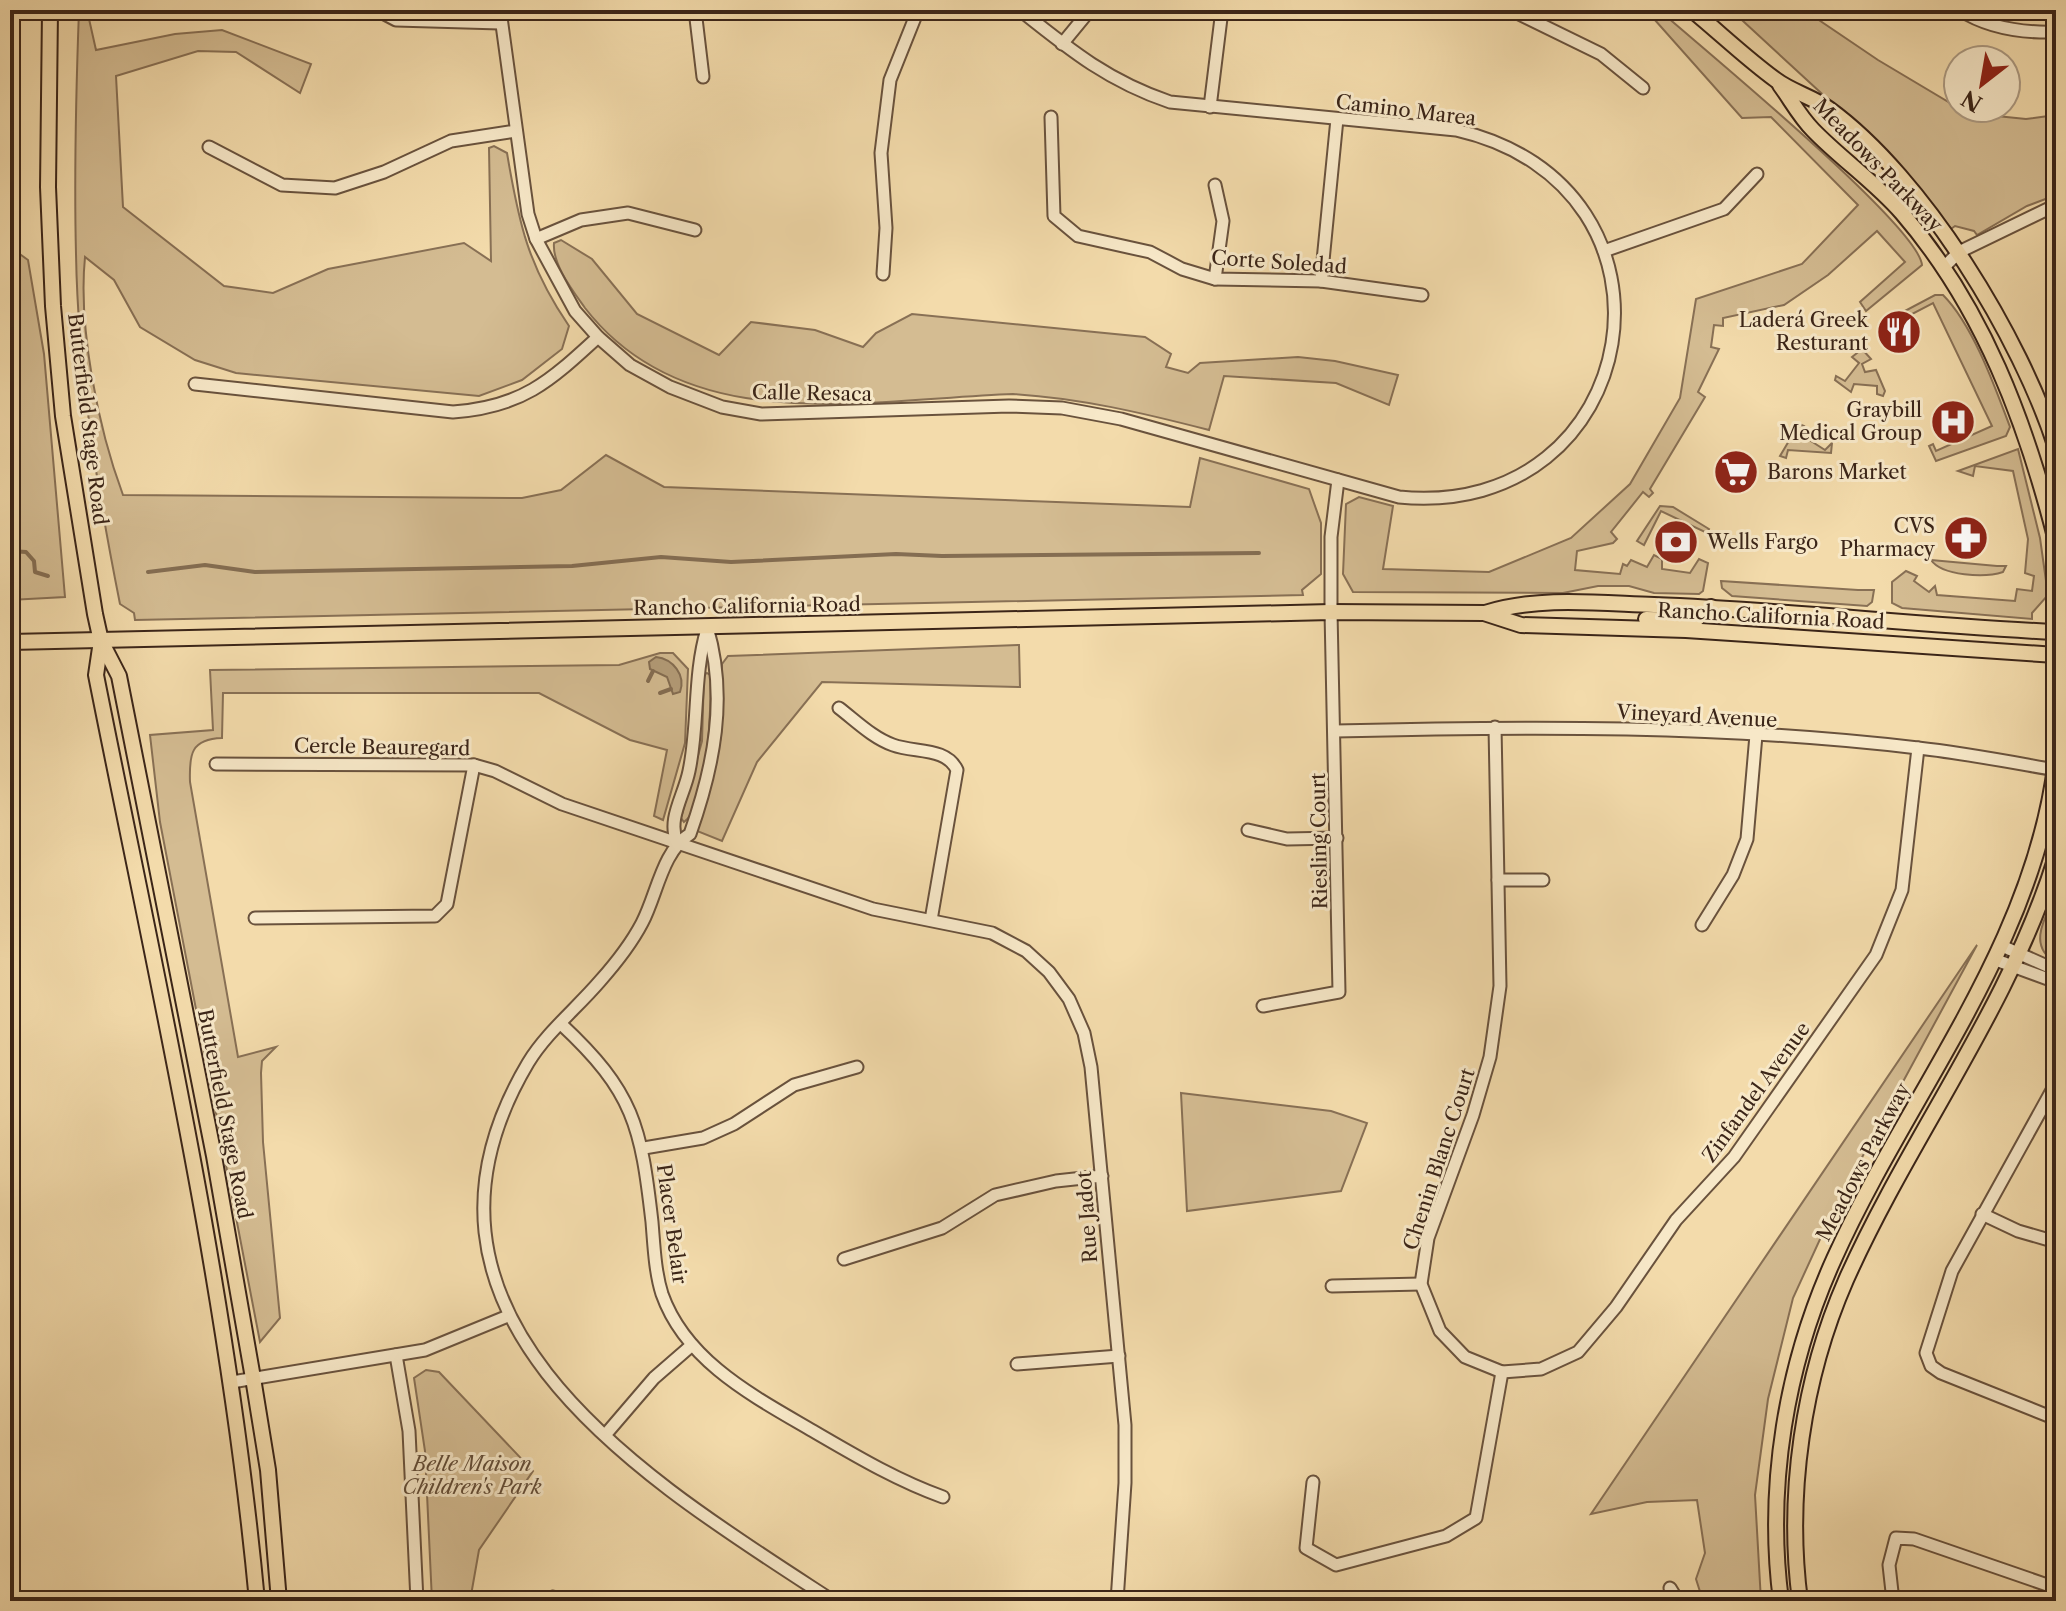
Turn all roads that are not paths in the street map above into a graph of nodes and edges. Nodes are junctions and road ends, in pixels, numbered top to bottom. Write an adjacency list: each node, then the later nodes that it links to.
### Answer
1 (50, 10): 45 (main road, Butterfield Stage Road)
2 (377, 10): 11 (street)
3 (695, 10): 14 (street)
4 (918, 10): 30 (street)
5 (1020, 10): 13 (street, Camino Marea)
6 (1090, 10): 13 (street)
7 (1222, 10): 17 (street)
8 (1511, 10): 16 (street)
9 (1692, 10): 15 (main road, Meadows Parkway)
10 (1960, 10): 12 (street)
11 (500, 16): 20 (street, Calle Resaca)
12 (2056, 32)
13 (1062, 44): 17 (street, Camino Marea)
14 (703, 77)
15 (1778, 82): 28 (main road, Meadows Parkway); 29 (main road, Meadows Parkway)
16 (1643, 88)
17 (1210, 107): 19 (street, Camino Marea)
18 (1051, 117): 31 (street, Corte Soledad)
19 (1337, 119): 27 (street, Camino Marea); 32 (street)
20 (516, 131): 21 (street); 26 (street, Calle Resaca)
21 (209, 147)
22 (1757, 174): 27 (street)
23 (1215, 185): 31 (street)
24 (2056, 205): 28 (street)
25 (695, 230): 26 (street)
26 (536, 239): 34 (street, Calle Resaca)
27 (1604, 251): 37 (street, Camino Marea)
28 (1959, 252): 29 (street); 36 (main road, Meadows Parkway)
29 (1945, 266): 38 (main road, Meadows Parkway)
30 (883, 274)
31 (1215, 279): 32 (street, Corte Soledad)
32 (1321, 281): 33 (street, Corte Soledad)
33 (1422, 295)
34 (598, 337): 35 (street); 37 (street, Calle Resaca)
35 (195, 384)
36 (2056, 448)
37 (1338, 480): 40 (street, Riesling Court)
38 (2056, 541)
39 (1711, 607): 41 (main road, Rancho California Road); 43 (main road); 44 (main road, Rancho California Road)
40 (1331, 612): 41 (main road, Rancho California Road); 42 (main road, Rancho California Road); 50 (street, Riesling Court)
41 (1484, 613): 43 (main road, Rancho California Road)
42 (707, 627): 45 (main road, Rancho California Road); 59 (street); 59 (street)
43 (1587, 627): 47 (main road, Rancho California Road)
44 (2056, 632)
45 (101, 641): 46 (main road, Rancho California Road); 87 (main road, Butterfield Stage Road); 88 (main road, Butterfield Stage Road)
46 (10, 642)
47 (2056, 655)
48 (839, 708): 64 (street)
49 (1495, 727): 50 (street, Vineyard Avenue); 51 (street, Vineyard Avenue); 61 (street, Chenin Blanc Court)
50 (1335, 731): 58 (street, Riesling Court)
51 (1756, 735): 52 (street, Vineyard Avenue); 65 (street)
52 (1918, 748): 56 (street, Vineyard Avenue); 86 (street, Zinfandel Avenue)
53 (2056, 760): 56 (main road, Meadows Parkway)
54 (216, 764): 55 (street, Cercle Beauregard)
55 (474, 765): 59 (street, Cercle Beauregard); 63 (street)
56 (2056, 770): 66 (main road, Meadows Parkway)
57 (1248, 830): 58 (street)
58 (1337, 838): 70 (street, Riesling Court)
59 (677, 842): 64 (street, Cercle Beauregard); 71 (street)
60 (2056, 857): 67 (main road, Meadows Parkway)
61 (1498, 880): 62 (street); 79 (street, Chenin Blanc Court)
62 (1543, 880)
63 (255, 918)
64 (931, 920): 75 (street, Rue Jadot)
65 (1702, 925)
66 (1999, 953): 67 (street); 101 (main road, Meadows Parkway)
67 (2016, 960): 68 (street); 69 (street); 102 (main road, Meadows Parkway)
68 (2056, 970)
69 (2056, 982)
70 (1263, 1006)
71 (561, 1024): 74 (street, Placer Belair); 81 (street)
72 (857, 1067): 74 (street)
73 (2056, 1083): 76 (street)
74 (644, 1148): 82 (street, Placer Belair)
75 (1102, 1176): 78 (street); 84 (street, Rue Jadot)
76 (1982, 1214): 77 (street); 89 (street)
77 (2056, 1242)
78 (844, 1259)
79 (1421, 1284): 80 (street); 86 (street)
80 (1332, 1286)
81 (508, 1316): 83 (street); 90 (street)
82 (692, 1345): 90 (street); 92 (street, Placer Belair)
83 (396, 1355): 87 (street); 97 (street)
84 (1119, 1356): 85 (street); 99 (street, Rue Jadot)
85 (1017, 1364)
86 (1502, 1372): 91 (street)
87 (253, 1378): 88 (street); 96 (main road, Butterfield Stage Road)
88 (232, 1382): 95 (main road, Butterfield Stage Road)
89 (2056, 1419)
90 (606, 1434): 98 (street)
91 (1313, 1482)
92 (943, 1497)
93 (1670, 1588): 100 (street)
94 (2056, 1588): 103 (street)
95 (257, 1601)
96 (279, 1601)
97 (417, 1601)
98 (833, 1601)
99 (1117, 1601)
100 (1678, 1601)
101 (1781, 1601)
102 (1800, 1601)
103 (1893, 1601)

